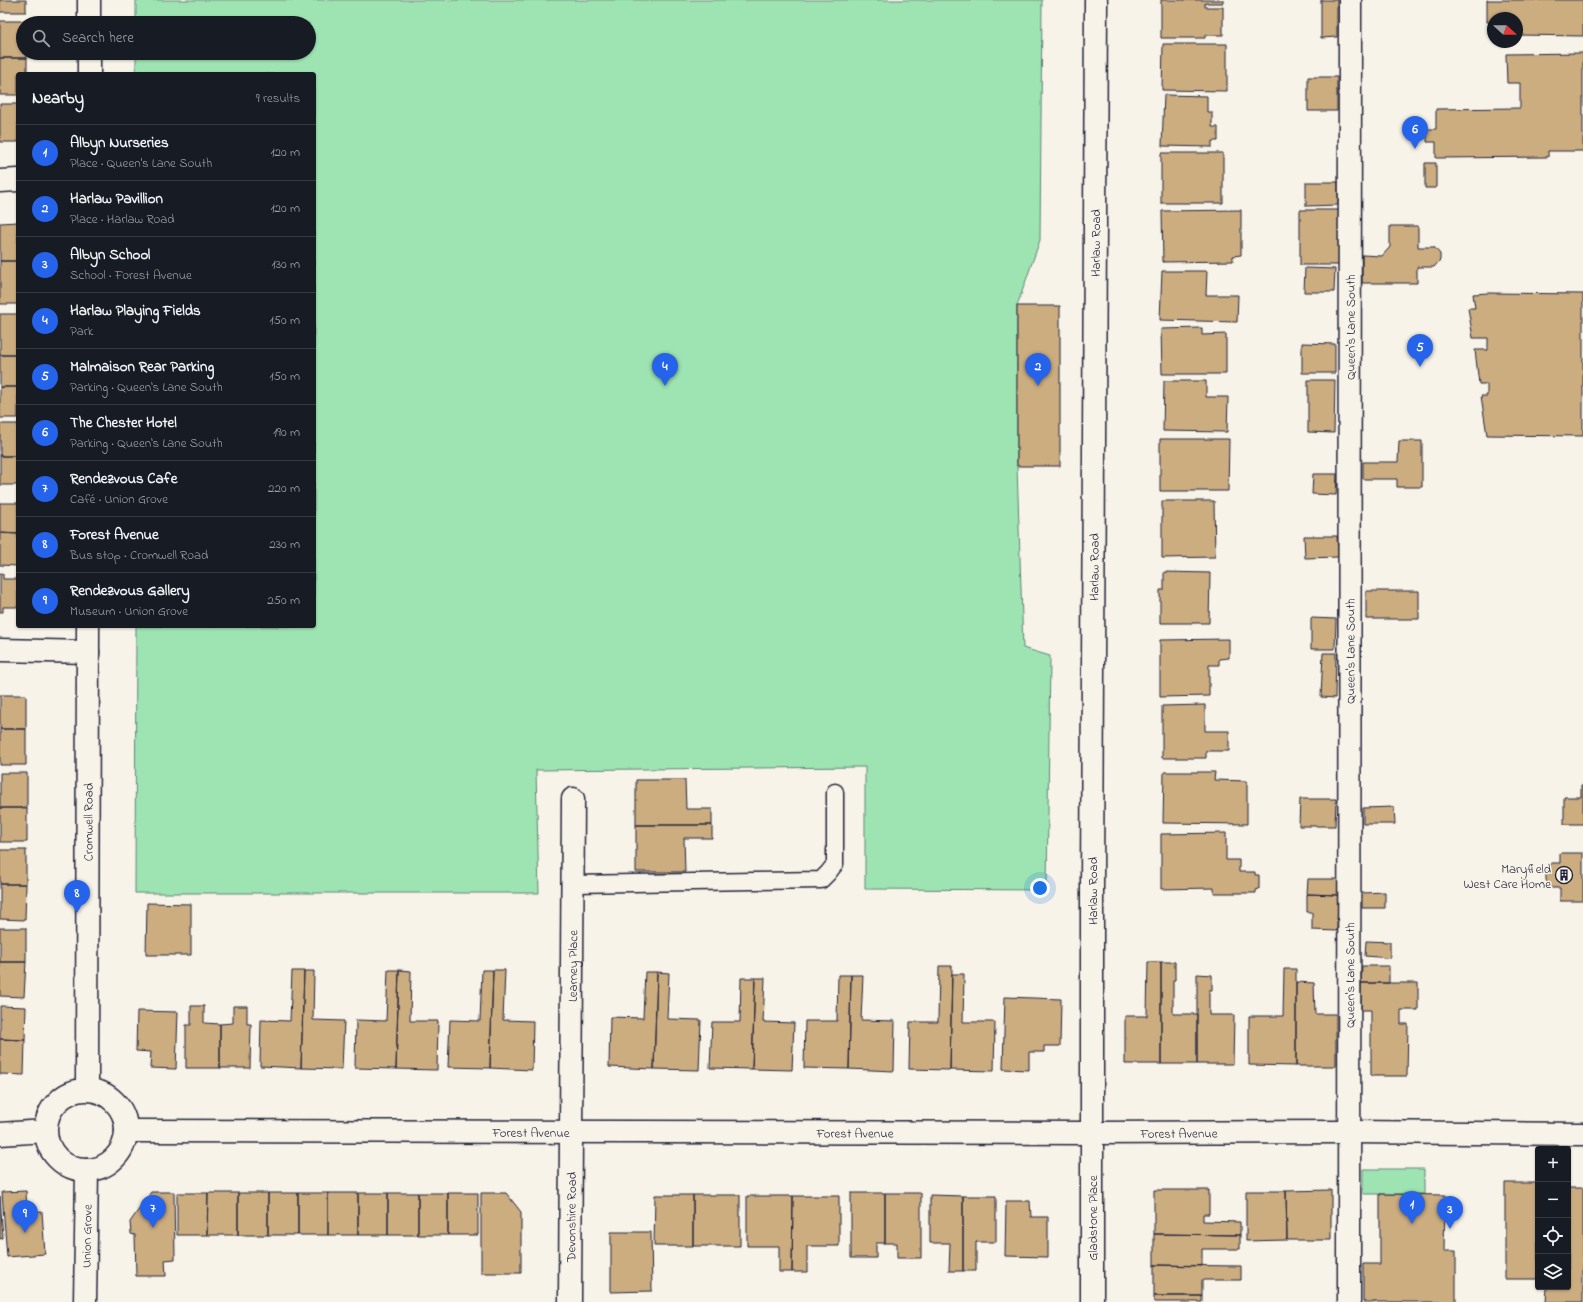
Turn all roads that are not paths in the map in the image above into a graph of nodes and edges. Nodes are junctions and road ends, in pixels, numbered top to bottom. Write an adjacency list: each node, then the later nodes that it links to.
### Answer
1 (89, 0): 4 (street)
2 (1096, 0): 20 (street, Harlaw Road)
3 (1350, 0): 19 (street, Queen's Lane South)
4 (89, 16)
5 (89, 60): 6 (street)
6 (89, 72)
7 (0, 180): 8 (street)
8 (16, 180)
9 (88, 628): 11 (street, Cromwell Road)
10 (0, 650): 11 (street)
11 (88, 652): 15 (street, Cromwell Road)
12 (835, 792): 14 (lane)
13 (573, 799): 14 (street, Learney Place)
14 (573, 884): 18 (street, Learney Place)
15 (87, 1089): 16 (street); 17 (street)
16 (45, 1131): 21 (street); 23 (street)
17 (126, 1131): 18 (street, Forest Avenue); 23 (street)
18 (570, 1132): 20 (street, Forest Avenue); 25 (street, Devonshire Road)
19 (1348, 1132): 20 (street, Forest Avenue); 22 (street, Forest Avenue); 27 (street, Queen's Lane South)
20 (1091, 1133): 26 (street, Gladstone Place)
21 (0, 1134)
22 (1583, 1134)
23 (87, 1170): 24 (street, Union Grove)
24 (85, 1302)
25 (570, 1302)
26 (1092, 1302)
27 (1348, 1302)

